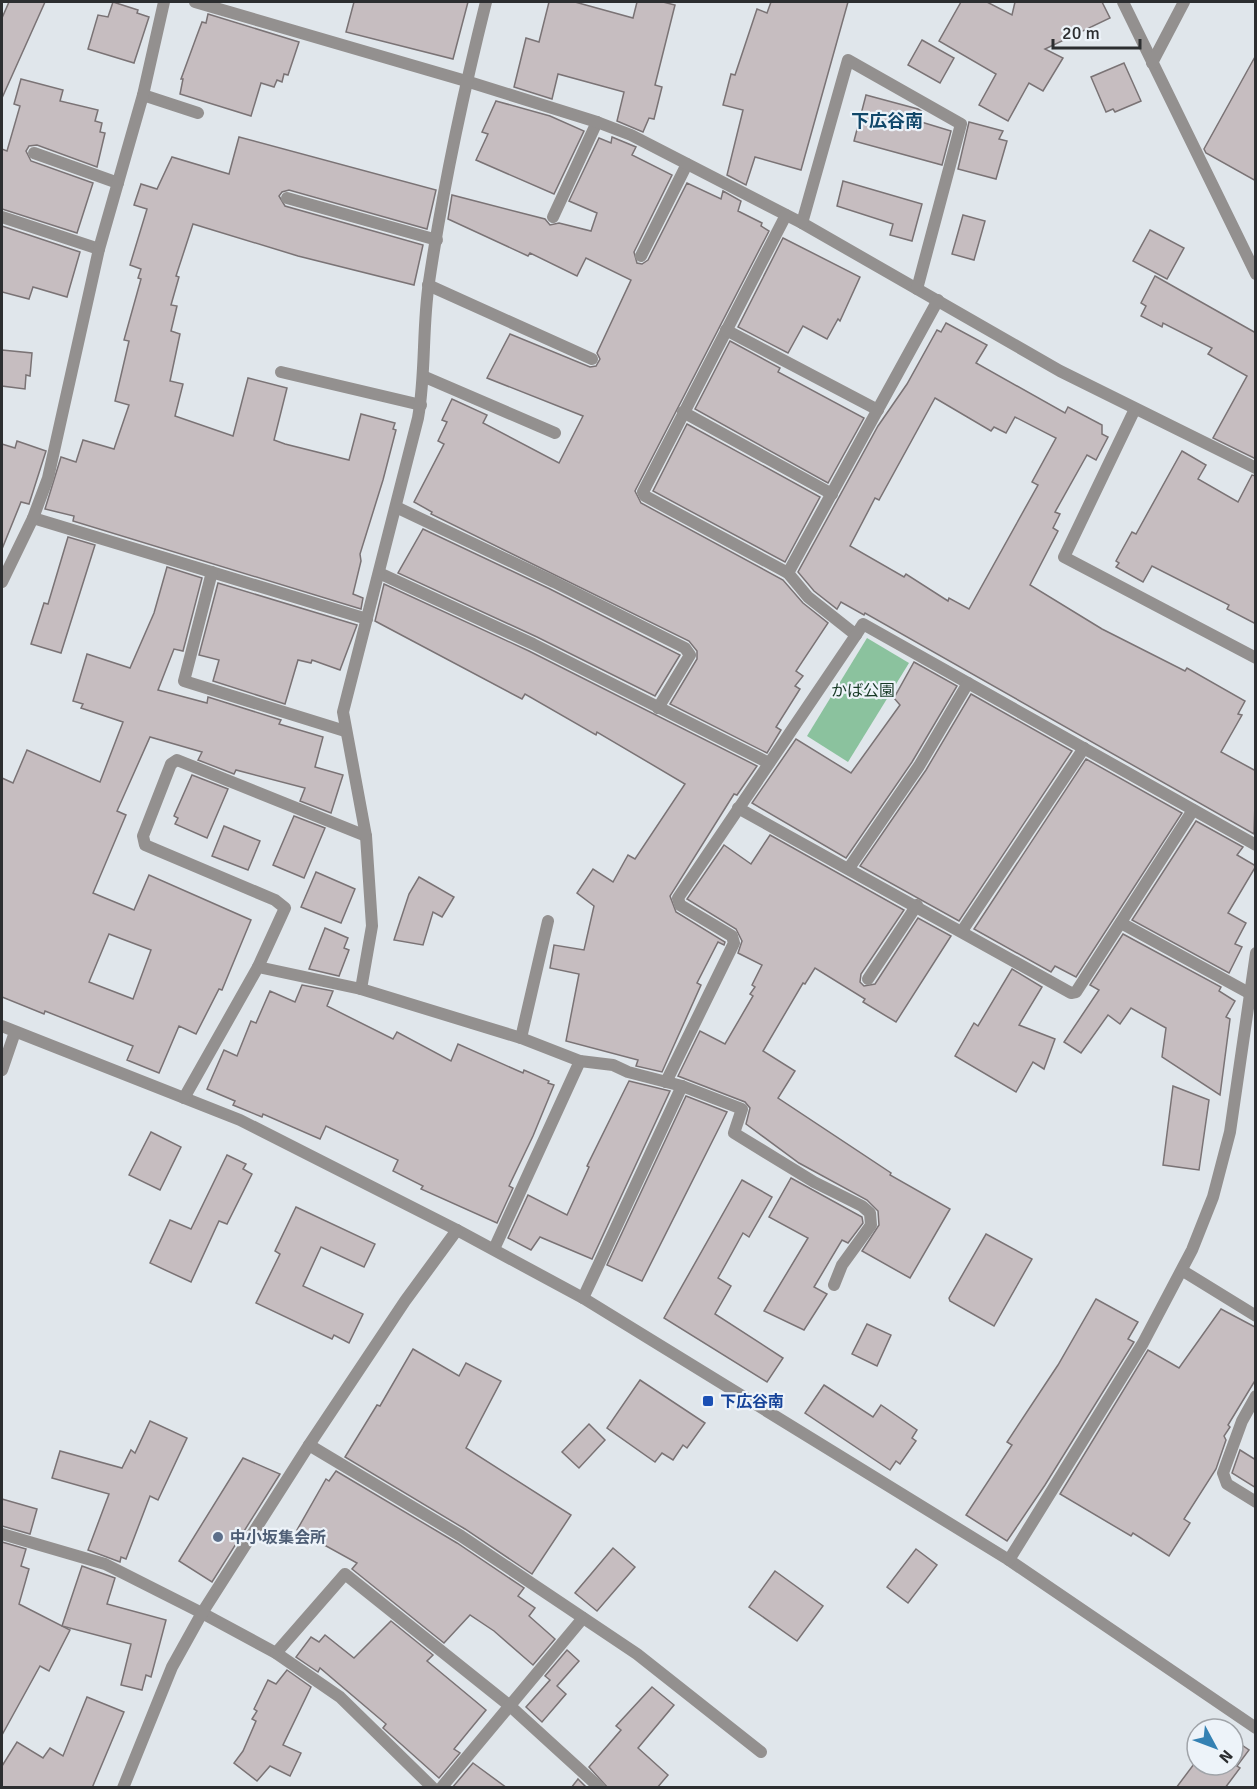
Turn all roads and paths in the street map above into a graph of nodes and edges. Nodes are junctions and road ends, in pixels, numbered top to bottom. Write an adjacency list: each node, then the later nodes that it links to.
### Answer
1 (164, 2): 8 (street)
2 (195, 2): 7 (street)
3 (486, 2): 7 (street)
4 (1123, 2): 6 (street)
5 (1184, 2): 6 (street)
6 (1152, 63): 22 (street)
7 (466, 81): 10 (street); 19 (street)
8 (143, 95): 9 (street); 13 (street)
9 (198, 113)
10 (597, 122): 12 (street); 17 (street)
11 (34, 153): 13 (street)
12 (687, 164): 15 (street); 21 (street)
13 (118, 183): 20 (street)
14 (287, 198): 19 (street)
15 (786, 214): 18 (street); 26 (street)
16 (2, 217): 20 (street)
17 (553, 218)
18 (802, 223): 24 (street); 24 (street)
19 (437, 240): 23 (street)
20 (99, 249): 38 (street)
21 (641, 256)
22 (1256, 274)
23 (428, 285): 27 (street); 29 (street)
24 (917, 289): 25 (street)
25 (938, 300): 31 (street); 32 (street)
26 (726, 330): 31 (street); 33 (street)
27 (592, 358)
28 (281, 372): 30 (street)
29 (425, 377): 30 (street); 34 (street)
30 (421, 405): 37 (street)
31 (878, 410): 36 (street)
32 (1134, 411): 35 (street); 45 (street)
33 (683, 412): 36 (street); 41 (street)
34 (555, 433)
35 (1256, 468)
36 (832, 494): 41 (street)
37 (396, 507): 40 (street); 47 (street)
38 (33, 518): 39 (street); 42 (street)
39 (212, 573): 43 (street); 48 (street)
40 (379, 573): 43 (street); 47 (street)
41 (788, 573): 44 (street)
42 (3, 578)
43 (367, 620): 48 (street)
44 (856, 635): 46 (street); 50 (street)
45 (1256, 658)
46 (968, 683): 49 (street); 55 (street)
47 (658, 708): 50 (street)
48 (345, 731): 53 (street)
49 (1084, 748): 52 (street); 59 (street)
50 (769, 763): 51 (street)
51 (738, 808): 55 (street); 70 (street)
52 (1193, 810): 54 (street); 58 (street)
53 (366, 836): 61 (street); 63 (street)
54 (1256, 845)
55 (849, 868): 56 (street)
56 (917, 906): 59 (street); 62 (street)
57 (548, 921): 67 (street)
58 (1121, 923): 59 (street); 64 (street)
59 (962, 931)
60 (1256, 953): 64 (street)
61 (258, 967): 63 (street); 72 (street)
62 (868, 979)
63 (362, 989): 67 (street)
64 (1249, 993): 75 (street)
65 (2, 1026): 66 (street)
66 (15, 1032): 69 (street); 72 (street)
67 (521, 1038): 68 (street)
68 (580, 1060): 70 (street); 74 (street)
69 (2, 1070)
70 (666, 1082): 71 (street)
71 (682, 1086): 76 (street); 77 (street)
72 (184, 1098): 73 (street)
73 (458, 1230): 74 (street); 80 (street)
74 (494, 1249): 77 (street)
75 (1183, 1271): 78 (street); 83 (street)
76 (834, 1285)
77 (583, 1298): 83 (street)
78 (1256, 1316)
79 (1256, 1396): 81 (street)
80 (309, 1445): 84 (street); 85 (street)
81 (1256, 1502)
82 (2, 1534): 84 (street)
83 (1009, 1560): 88 (street)
84 (202, 1612): 86 (street); 90 (street)
85 (583, 1618): 87 (street); 89 (street)
86 (276, 1653): 87 (street); 91 (street)
87 (510, 1706): 92 (street); 93 (street)
88 (1256, 1728)
89 (761, 1752)
90 (123, 1788)
91 (433, 1788)
92 (441, 1788)
93 (600, 1788)

